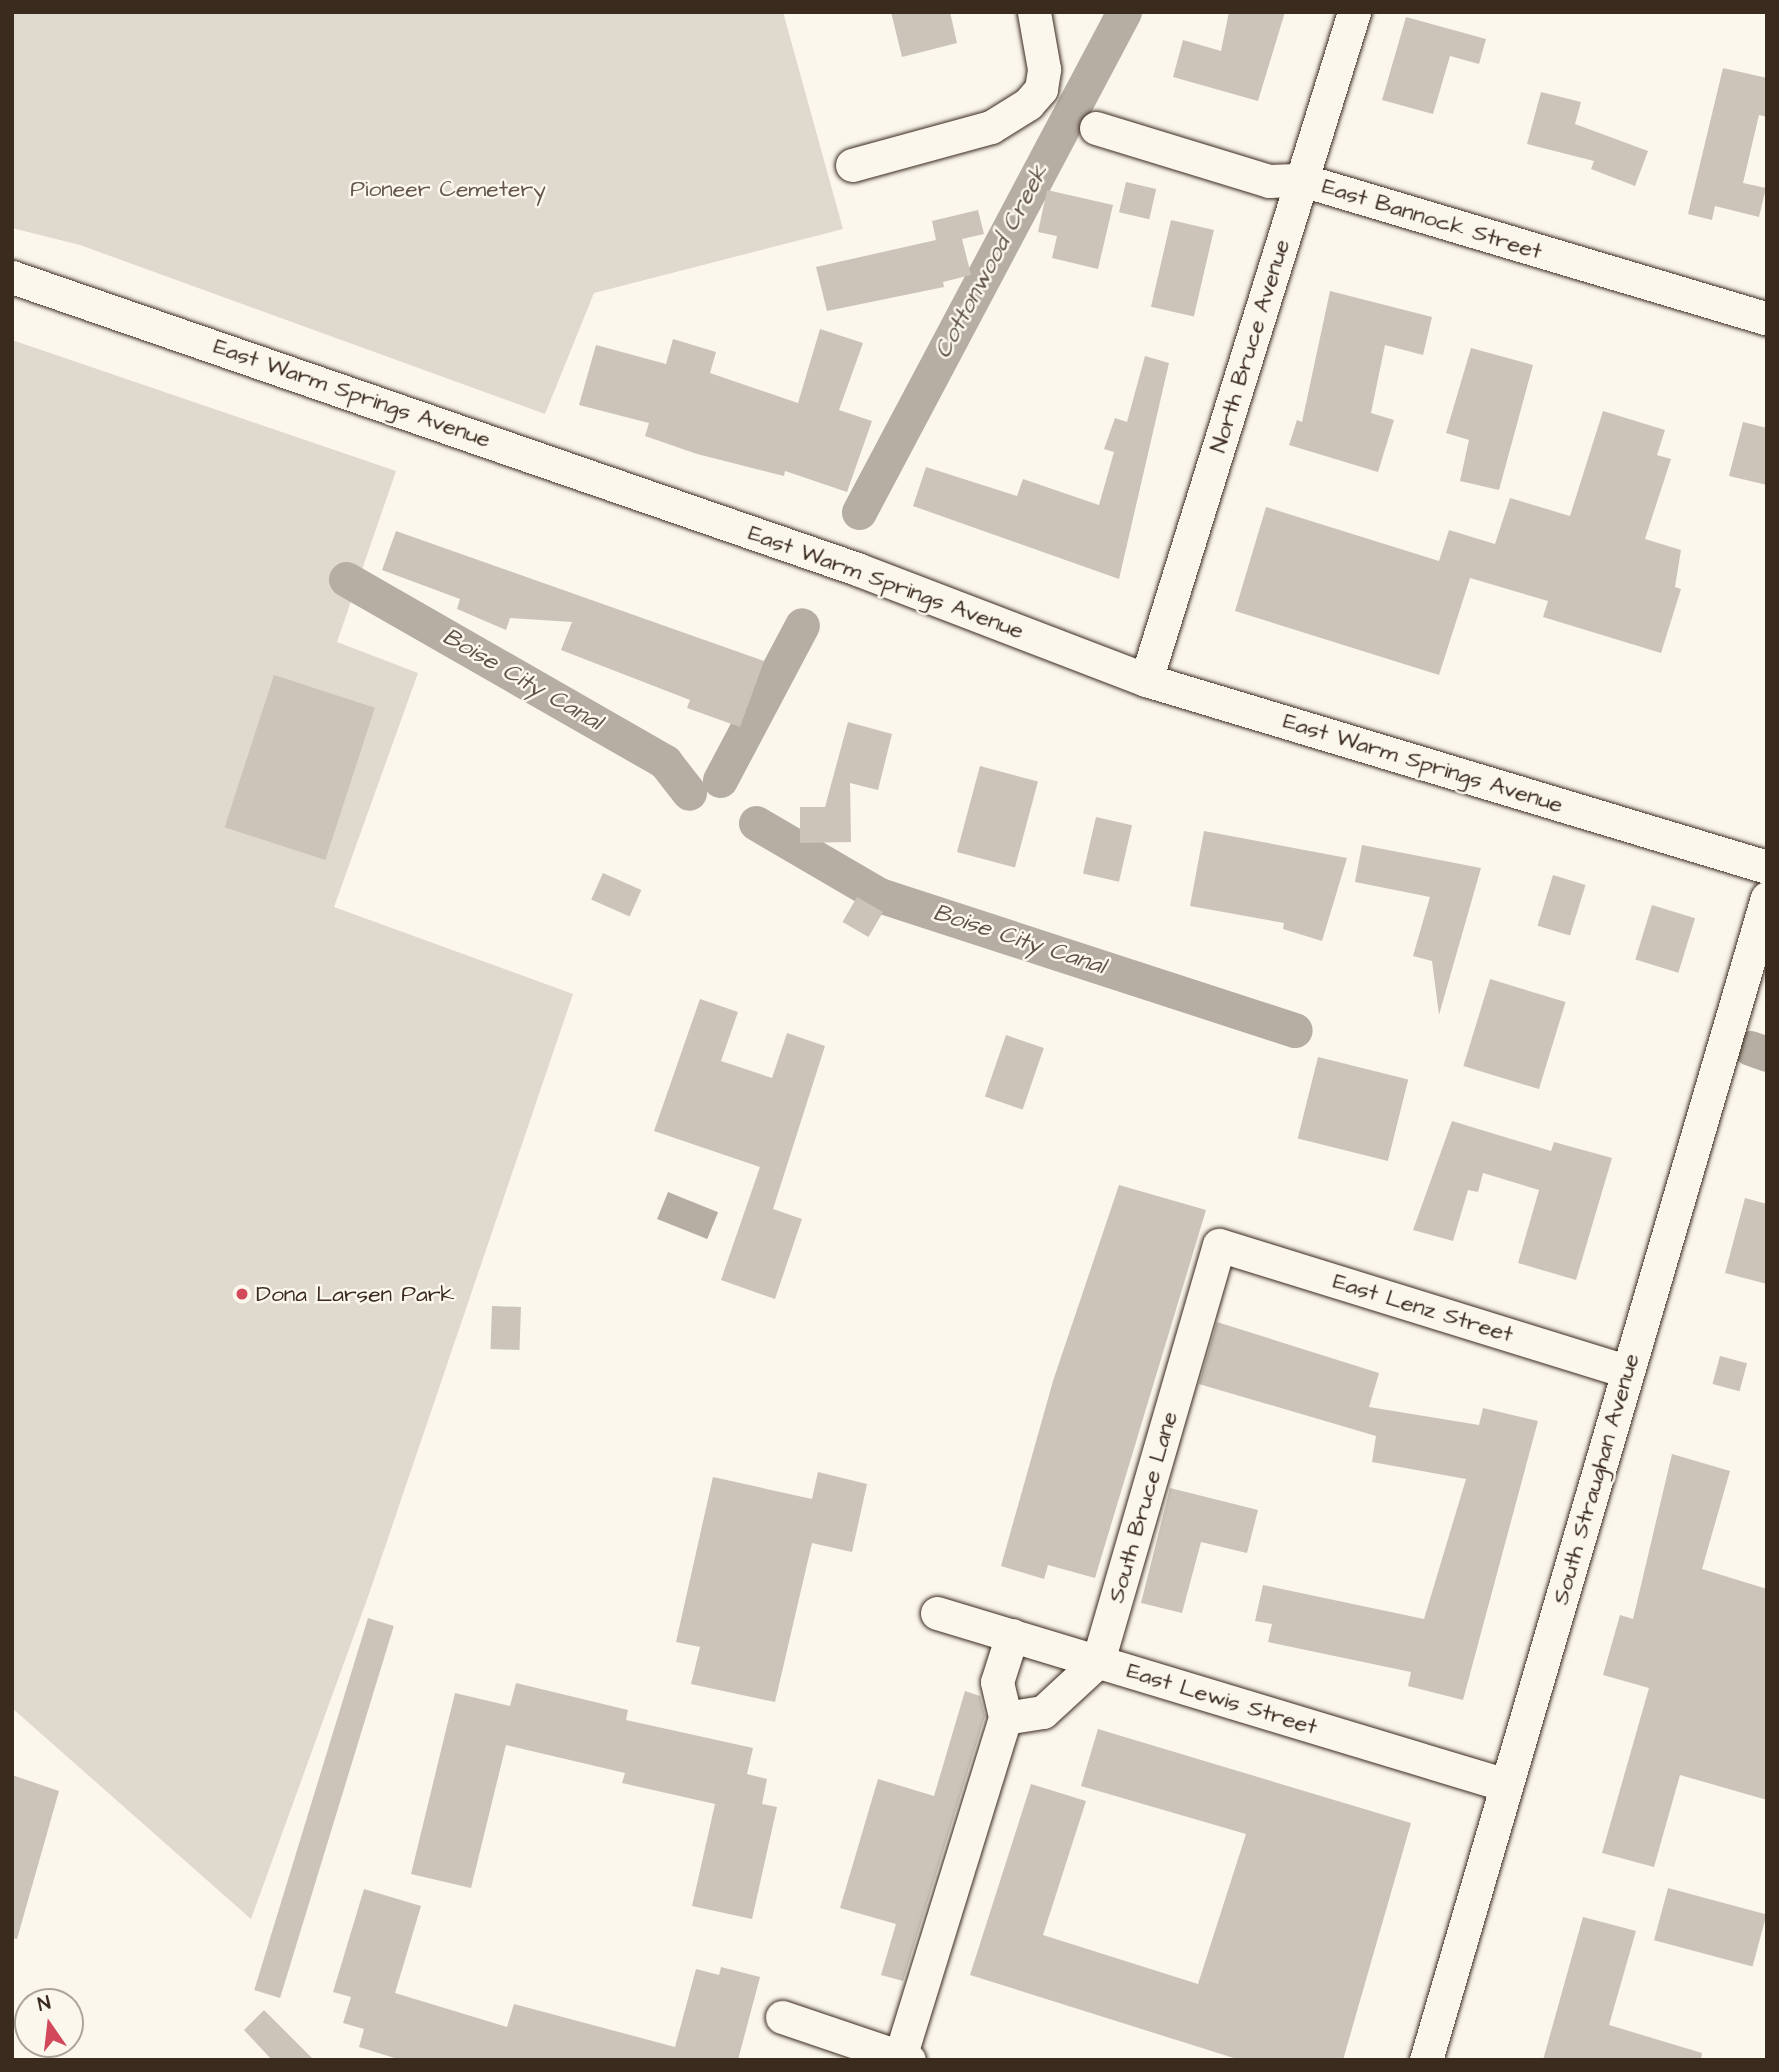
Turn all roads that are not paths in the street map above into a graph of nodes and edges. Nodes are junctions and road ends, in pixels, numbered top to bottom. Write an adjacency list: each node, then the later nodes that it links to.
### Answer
1 (1034, 12): 4 (street)
2 (1354, 12): 5 (street, North Bruce Avenue)
3 (1096, 128): 5 (street, East Bannock Street)
4 (852, 164)
5 (1302, 180): 7 (street, East Bannock Street); 8 (street, North Bruce Avenue)
6 (12, 277): 8 (street, East Warm Springs Avenue)
7 (1767, 319)
8 (1146, 680): 9 (street, East Warm Springs Avenue)
9 (1767, 867)
10 (1767, 898): 12 (street, South Straughan Avenue)
11 (1219, 1245): 12 (street, East Lenz Street); 15 (street, South Bruce Lane)
12 (1627, 1371): 17 (street, South Straughan Avenue)
13 (937, 1613): 14 (street, East Lewis Street)
14 (1012, 1635): 15 (street, East Lewis Street); 16 (street)
15 (1098, 1661): 16 (street); 17 (street, East Lewis Street)
16 (1005, 1718): 19 (street)
17 (1506, 1785): 20 (street, South Straughan Avenue)
18 (782, 2017): 19 (street)
19 (904, 2058)
20 (1426, 2060)

